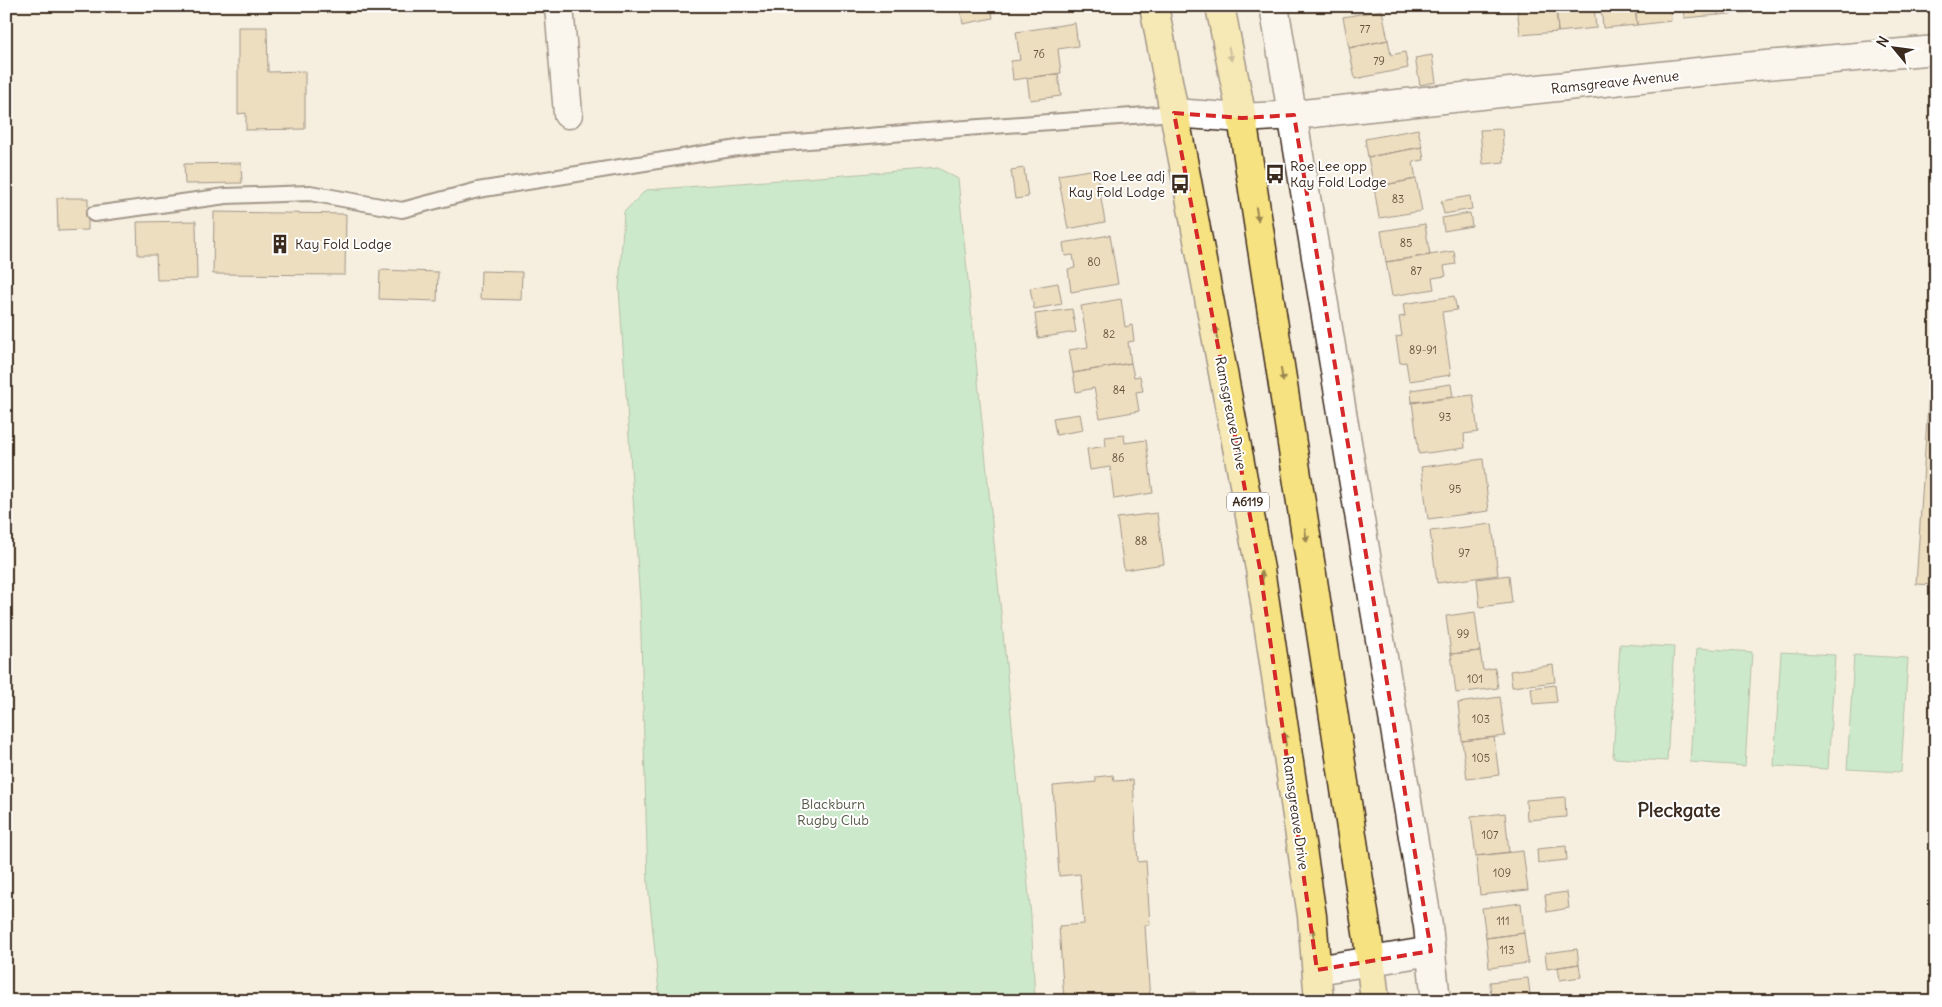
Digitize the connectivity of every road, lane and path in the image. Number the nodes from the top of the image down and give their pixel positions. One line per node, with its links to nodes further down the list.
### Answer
1 (559, 6): 7 (street)
2 (1154, 6): 6 (highway, Ramsgreave Drive / A6119)
3 (1220, 6): 9 (highway, one-way to 9)
4 (1274, 6): 8 (street)
5 (1936, 50): 8 (street, Ramsgreave Avenue)
6 (1174, 113): 9 (street, Ramsgreave Avenue); 10 (lane); 13 (highway, Ramsgreave Drive / A6119, one-way to 6)
7 (568, 114)
8 (1294, 116): 9 (street, Ramsgreave Avenue); 11 (street)
9 (1242, 118): 12 (highway, one-way to 12)
10 (94, 214)
11 (1431, 951): 12 (street); 16 (street)
12 (1371, 961): 13 (street); 15 (highway)
13 (1317, 970): 14 (highway, Ramsgreave Drive / A6119)
14 (1319, 1001)
15 (1375, 1001)
16 (1436, 1001)

